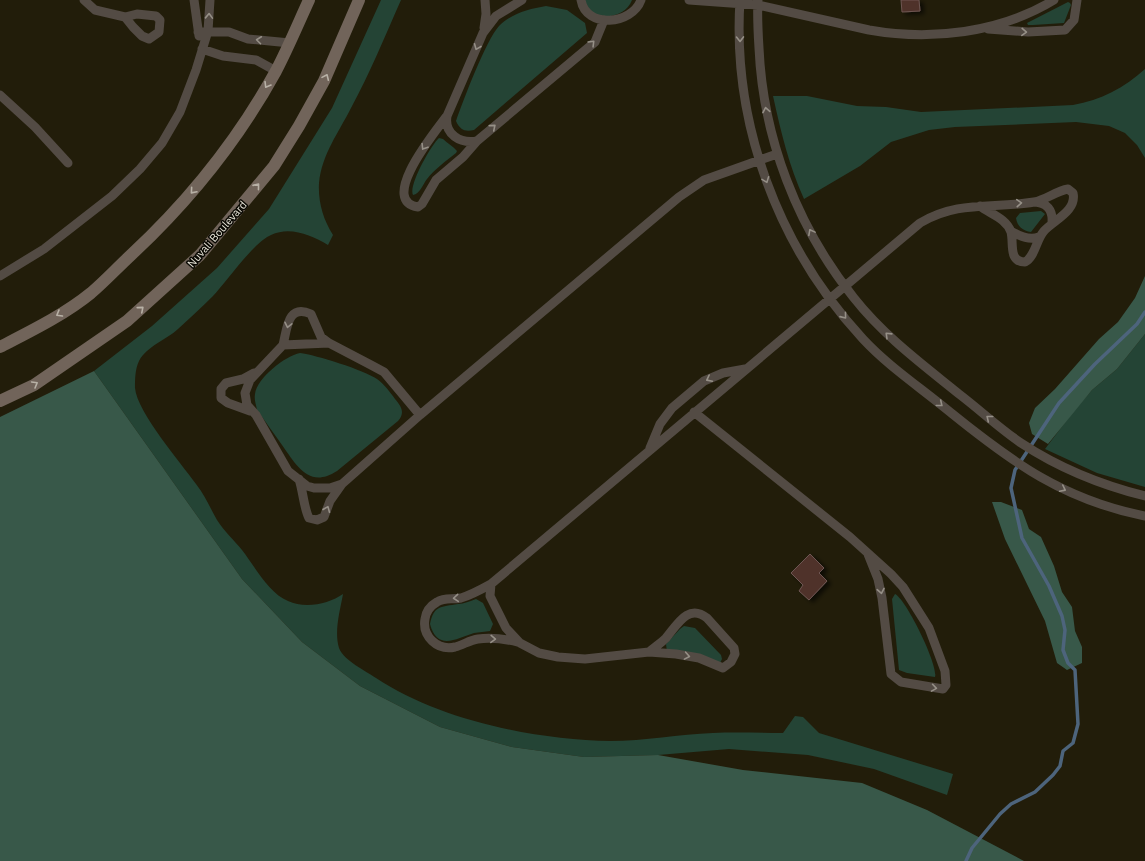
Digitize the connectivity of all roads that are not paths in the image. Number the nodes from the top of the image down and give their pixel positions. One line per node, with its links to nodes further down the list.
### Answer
1 (84, 0): 15 (street)
2 (194, 0): 19 (street)
3 (210, 0): 18 (street, one-way to 3)
4 (309, 0): 21 (main road)
5 (359, 0): 43 (main road, Nuvali Boulevard, one-way to 5)
6 (485, 0): 20 (street)
7 (522, 0): 20 (street)
8 (581, 0): 16 (street)
9 (640, 0): 16 (street)
10 (689, 0): 13 (street)
11 (1054, 0): 17 (street)
12 (1077, 0): 17 (street, one-way to 12)
13 (740, 2): 14 (street); 28 (street, one-way to 28)
14 (758, 2): 17 (street); 27 (street, one-way to 14)
15 (126, 17)
16 (604, 20): 26 (street, one-way to 16)
17 (985, 29)
18 (208, 31): 19 (street); 21 (street, one-way to 18); 22 (street)
19 (198, 32): 22 (street)
20 (483, 33): 25 (street, one-way to 25)
21 (290, 43): 23 (main road)
22 (202, 49): 23 (street); 35 (street)
23 (276, 71): 40 (main road, one-way to 40)
24 (0, 95): 29 (street)
25 (447, 116): 26 (street); 26 (street, one-way to 26)
26 (477, 141)
27 (777, 154): 28 (street); 36 (street, one-way to 27)
28 (759, 160): 37 (street, one-way to 37); 45 (street)
29 (68, 163)
30 (1035, 202): 31 (street, one-way to 30); 32 (street); 32 (street)
31 (980, 206): 33 (street); 36 (street)
32 (1052, 222): 34 (street)
33 (1011, 231): 34 (street); 34 (street)
34 (1039, 237)
35 (0, 276)
36 (845, 286): 37 (street); 50 (street, one-way to 36)
37 (830, 298): 41 (street); 51 (street, one-way to 51)
38 (329, 343): 39 (street); 39 (street, one-way to 39); 45 (street)
39 (283, 345): 42 (street)
40 (0, 346)
41 (746, 369): 44 (street); 47 (street, one-way to 47)
42 (259, 370): 46 (street); 46 (street)
43 (0, 401)
44 (694, 412): 47 (street); 52 (street)
45 (420, 414): 49 (street)
46 (256, 415): 48 (street)
47 (649, 450): 53 (street)
48 (299, 478): 49 (street); 49 (street, one-way to 49)
49 (342, 484)
50 (1145, 496)
51 (1145, 516)
52 (868, 554): 52 (street, one-way to 52)
53 (492, 584): 54 (street); 54 (street, one-way to 54)
54 (520, 643): 55 (street)
55 (649, 652): 55 (street, one-way to 55)

